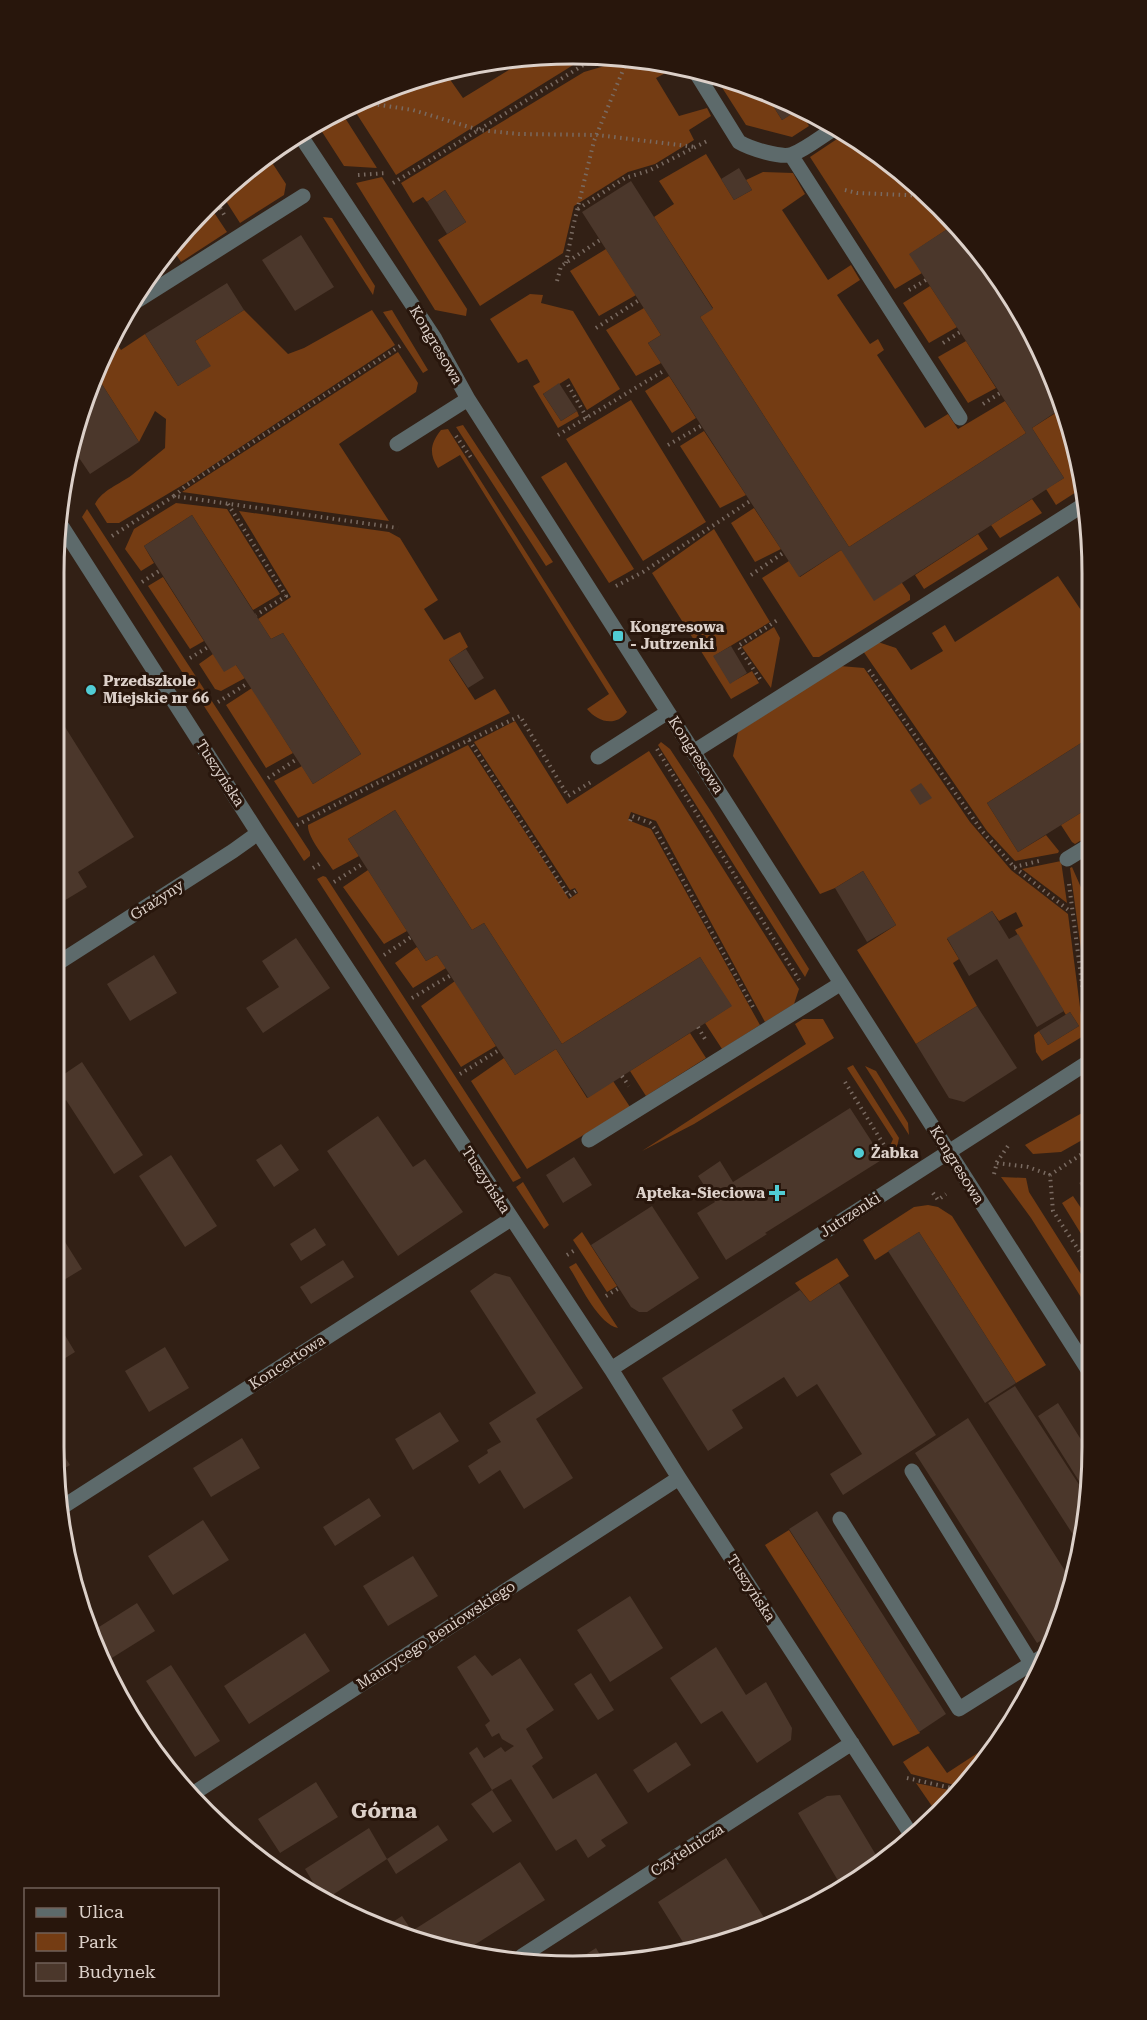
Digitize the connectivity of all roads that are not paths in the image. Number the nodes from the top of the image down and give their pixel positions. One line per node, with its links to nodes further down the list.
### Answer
1 (701, 81): 4 (street)
2 (828, 133): 4 (street)
3 (305, 142): 7 (street, Kongresowa)
4 (791, 155): 8 (street)
5 (303, 196): 6 (street)
6 (148, 294)
7 (468, 399): 9 (street); 12 (street, Kongresowa)
8 (960, 418)
9 (397, 444)
10 (1078, 508): 13 (street)
11 (67, 534): 15 (street, Tuszyńska)
12 (668, 712): 13 (street, Kongresowa); 14 (street)
13 (693, 752): 19 (street, Kongresowa)
14 (598, 757)
15 (258, 833): 18 (street, Grażyny); 23 (street, Tuszyńska)
16 (1082, 850): 17 (street)
17 (1067, 859)
18 (64, 959)
19 (840, 984): 21 (street); 22 (street, Kongresowa)
20 (1082, 1066): 22 (street, Jutrzenki)
21 (589, 1140)
22 (949, 1152): 24 (street, Kongresowa); 25 (street, Jutrzenki)
23 (511, 1219): 25 (street, Tuszyńska); 28 (street, Koncertowa)
24 (1082, 1360)
25 (611, 1369): 27 (street, Tuszyńska)
26 (912, 1471): 31 (street)
27 (679, 1478): 32 (street, Tuszyńska); 33 (street, Maurycego Beniowskiego)
28 (68, 1503)
29 (840, 1519): 31 (street)
30 (1035, 1661): 31 (street)
31 (1031, 1663)
32 (852, 1743): 34 (street, Tuszyńska); 35 (street, Czytelnicza)
33 (199, 1790)
34 (908, 1830)
35 (527, 1953)

